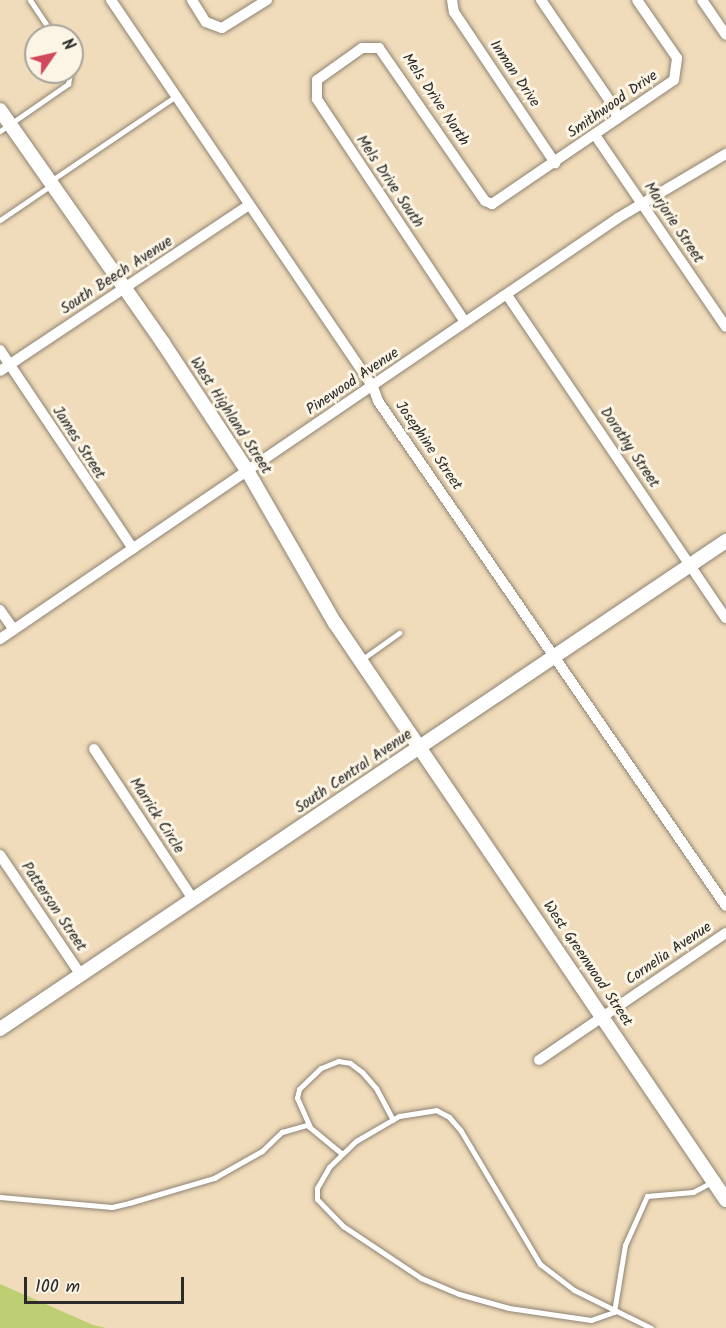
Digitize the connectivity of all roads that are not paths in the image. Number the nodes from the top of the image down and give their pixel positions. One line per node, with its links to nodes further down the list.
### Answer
1 (30, 0): 9 (lane)
2 (111, 0): 13 (street, Josephine Street)
3 (192, 0): 4 (street)
4 (267, 0)
5 (452, 0): 19 (street, Inman Drive)
6 (541, 0): 15 (street)
7 (637, 0): 15 (street, Smithwood Drive)
8 (702, 0): 10 (street)
9 (46, 24)
10 (726, 35)
11 (340, 62): 23 (street, Mels Drive North); 27 (street, Mels Drive South)
12 (68, 84): 16 (lane)
13 (176, 96): 20 (lane); 22 (street, Josephine Street)
14 (0, 110): 16 (street, West Highland Street)
15 (617, 119): 17 (street, Smithwood Drive)
16 (5, 127): 20 (street, West Highland Street)
17 (596, 135): 19 (street, Smithwood Drive); 21 (street, Marjorie Street)
18 (726, 154): 21 (street, Pinewood Avenue)
19 (555, 163): 23 (street, Smithwood Drive)
20 (53, 182): 24 (lane); 25 (street, West Highland Street)
21 (642, 203): 26 (street, Pinewood Avenue); 28 (street, Marjorie Street)
22 (249, 204): 25 (street, South Beech Avenue); 31 (street, Josephine Street)
23 (492, 204)
24 (0, 220)
25 (124, 289): 30 (street, South Beech Avenue); 32 (street, West Highland Street)
26 (507, 295): 27 (street, Pinewood Avenue); 35 (street, Dorothy Street)
27 (465, 322): 31 (street, Pinewood Avenue)
28 (726, 327)
29 (0, 350): 30 (street, James Street)
30 (5, 368): 34 (street, James Street)
31 (373, 387): 32 (street, Pinewood Avenue); 41 (street, Josephine Street)
32 (248, 471): 34 (street, Pinewood Avenue); 42 (street, West Highland Street)
33 (726, 542): 35 (street, South Central Avenue)
34 (133, 549): 38 (street, Pinewood Avenue)
35 (691, 566): 37 (street, Dorothy Street); 41 (street, South Central Avenue)
36 (0, 610): 38 (street)
37 (726, 618)
38 (14, 630): 40 (street, Pinewood Avenue)
39 (399, 633): 42 (lane)
40 (0, 639)
41 (556, 657): 43 (street, South Central Avenue); 47 (street, Josephine Street)
42 (360, 660): 43 (street, West Highland Street)
43 (419, 748): 46 (street, South Central Avenue); 50 (street, West Greenwood Street)
44 (94, 749): 46 (street, Marrick Circle)
45 (0, 855): 49 (street, Patterson Street)
46 (193, 899): 49 (street, South Central Avenue)
47 (726, 906)
48 (726, 933): 50 (street, Cornelia Avenue)
49 (81, 975): 51 (street, South Central Avenue)
50 (603, 1017): 52 (street, Cornelia Avenue); 56 (street, West Greenwood Street)
51 (0, 1029)
52 (539, 1060)
53 (393, 1120): 54 (lane); 55 (lane); 59 (lane)
54 (310, 1127): 55 (lane); 57 (lane)
55 (341, 1153): 59 (lane)
56 (714, 1181): 58 (street, West Greenwood Street); 59 (lane)
57 (0, 1197)
58 (726, 1200)
59 (614, 1312): 60 (lane)
60 (651, 1328)

